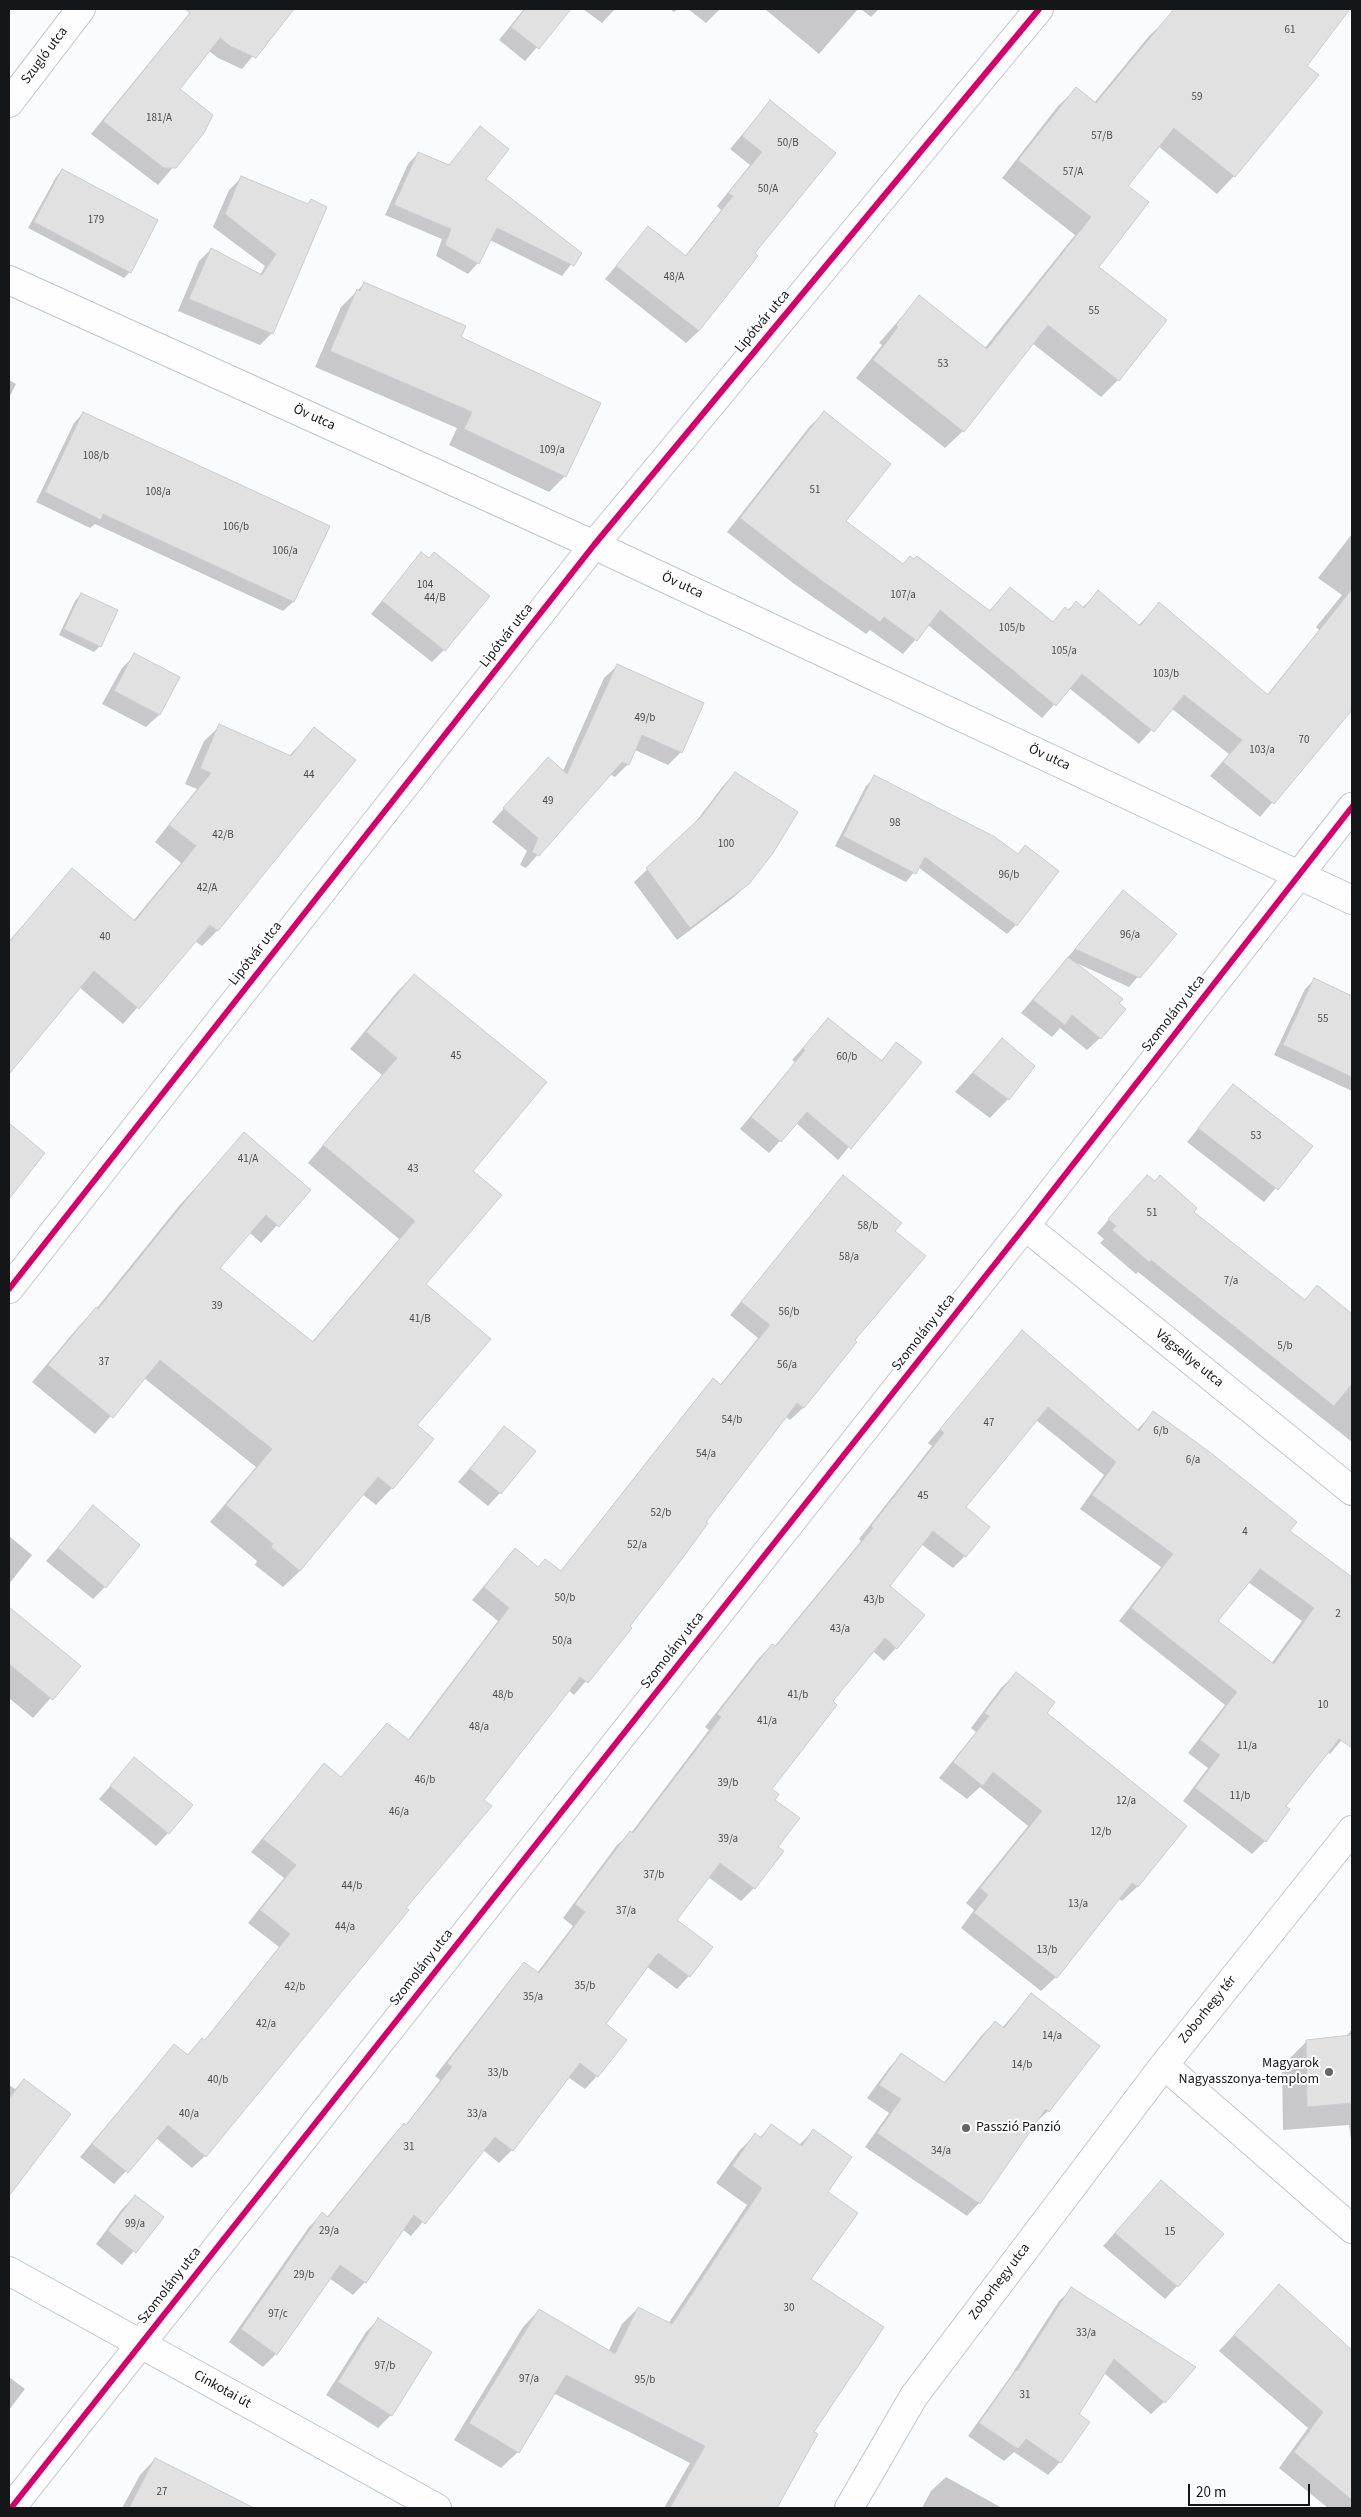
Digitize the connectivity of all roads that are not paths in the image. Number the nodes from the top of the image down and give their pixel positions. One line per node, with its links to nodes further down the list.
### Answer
1 (81, 9): 3 (street, Szugló utca)
2 (1039, 9): 5 (street, Lipótvár utca)
3 (9, 103)
4 (9, 280): 5 (street, Öv utca)
5 (594, 545): 7 (street, Öv utca); 10 (street, Lipótvár utca)
6 (1352, 807): 7 (street, Szomolány utca)
7 (1297, 875): 8 (street, Öv utca); 9 (street, Szomolány utca)
8 (1352, 900)
9 (1025, 1226): 11 (street, Vágsellye utca); 16 (street, Szomolány utca)
10 (9, 1289)
11 (1352, 1492)
12 (1352, 1830): 13 (street, Zoborhegy tér)
13 (1164, 2065): 14 (street); 19 (street, Zoborhegy utca)
14 (1352, 2229)
15 (9, 2272): 16 (street, Cinkotai út)
16 (140, 2345): 17 (street, Szomolány utca); 18 (street, Cinkotai út)
17 (11, 2508)
18 (437, 2508)
19 (849, 2508)

